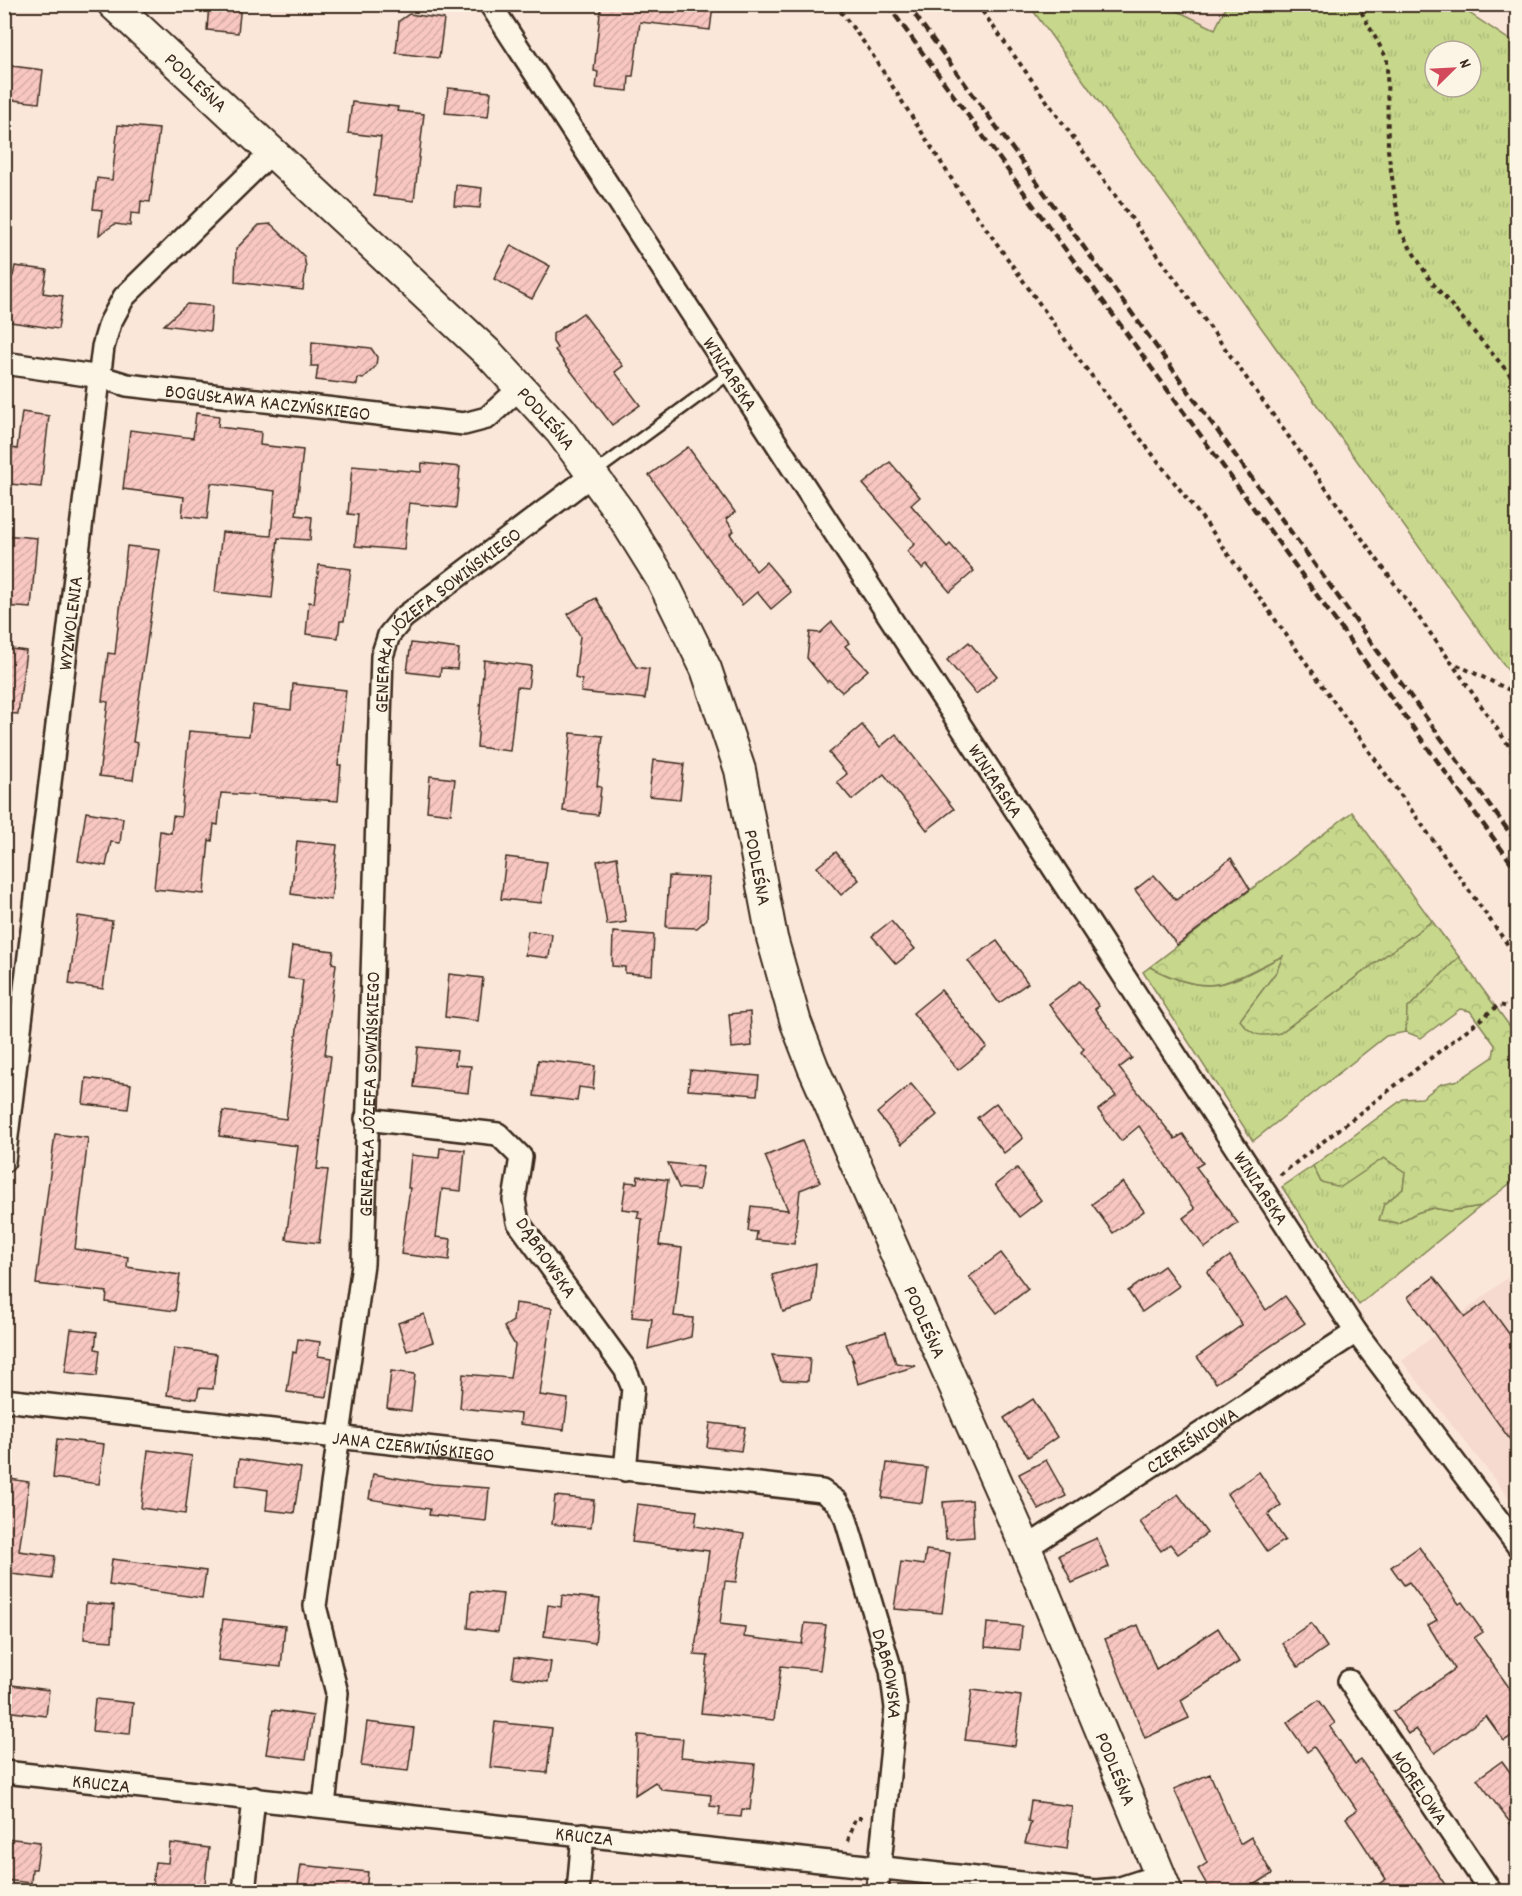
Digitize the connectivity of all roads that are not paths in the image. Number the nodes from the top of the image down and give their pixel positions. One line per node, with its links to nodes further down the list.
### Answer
1 (113, 4): 3 (street, PODLEŚNA)
2 (490, 4): 5 (street, WINIARSKA)
3 (272, 152): 6 (street, WYZWOLENIA); 7 (street, PODLEŚNA)
4 (4, 363): 6 (street, BOGUSŁAWA KACZYŃSKIEGO)
5 (729, 374): 8 (lane); 11 (street, WINIARSKA)
6 (101, 377): 7 (street, BOGUSŁAWA KACZYŃSKIEGO); 10 (street, WYZWOLENIA)
7 (521, 387): 8 (street, PODLEŚNA)
8 (591, 475): 9 (street, GENERAŁA JÓZEFA SOWIŃSKIEGO); 17 (street, PODLEŚNA)
9 (366, 1119): 13 (street, GENERAŁA JÓZEFA SOWIŃSKIEGO); 14 (street, DĄBROWSKA)
10 (4, 1161)
11 (1356, 1332): 16 (street, WINIARSKA); 17 (street, CZEREŚNIOWA)
12 (4, 1400): 13 (street, JANA CZERWIŃSKIEGO)
13 (341, 1437): 14 (street, JANA CZERWIŃSKIEGO); 21 (street, GENERAŁA JÓZEFA SOWIŃSKIEGO)
14 (626, 1470): 15 (street, JANA CZERWIŃSKIEGO)
15 (822, 1491): 23 (street, DĄBROWSKA)
16 (1518, 1546)
17 (1026, 1548): 24 (street, PODLEŚNA)
18 (1349, 1681): 28 (street, MORELOWA)
19 (4, 1772): 20 (street, KRUCZA)
20 (254, 1798): 21 (street, KRUCZA); 25 (street)
21 (324, 1805): 22 (street, KRUCZA)
22 (583, 1834): 23 (street, KRUCZA); 26 (street)
23 (880, 1869): 24 (street, KRUCZA); 27 (street, DĄBROWSKA)
24 (1164, 1883)
25 (244, 1892)
26 (578, 1892)
27 (876, 1892)
28 (1491, 1892)

